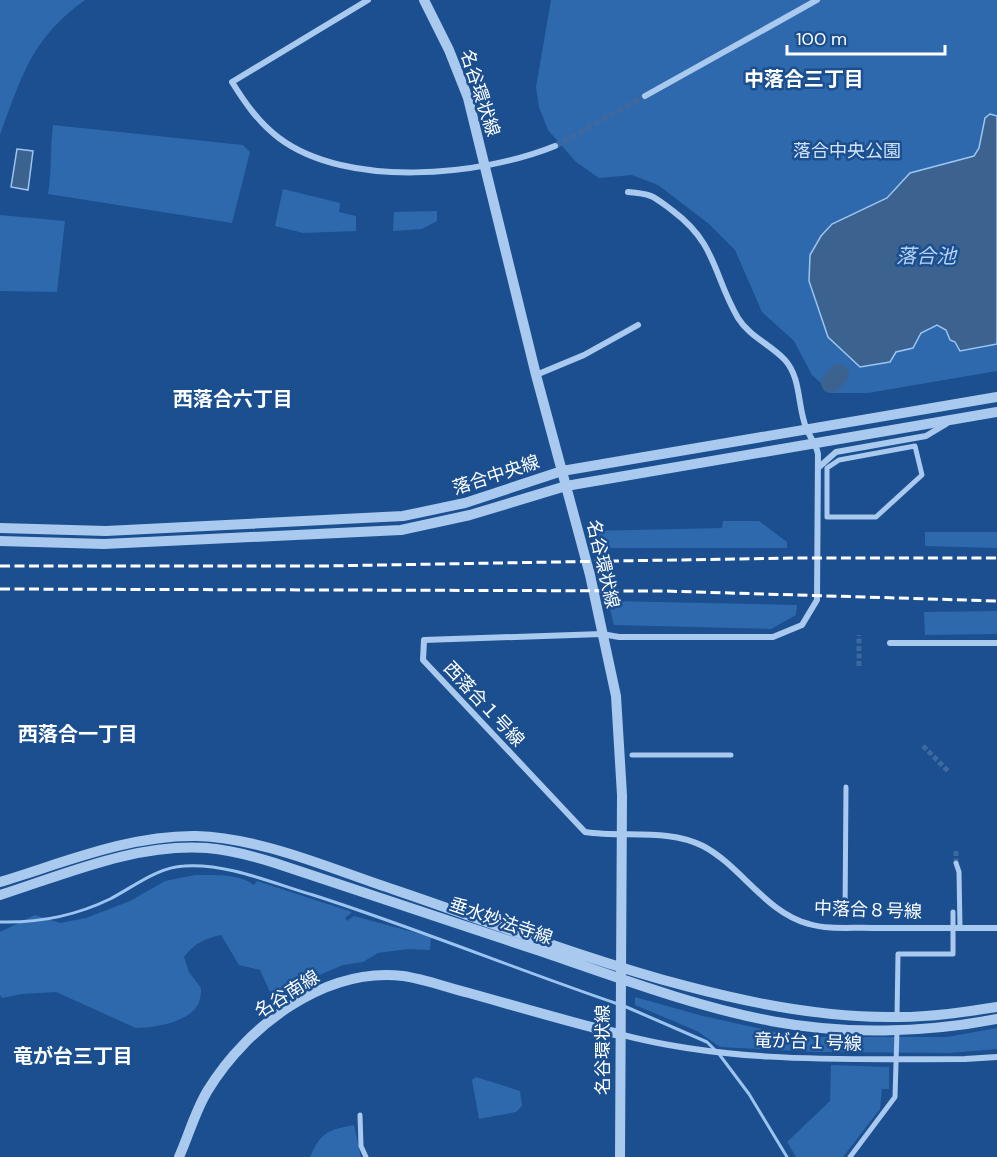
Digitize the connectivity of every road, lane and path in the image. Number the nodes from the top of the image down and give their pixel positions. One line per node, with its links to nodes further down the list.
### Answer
1 (368, 0): 6 (street)
2 (424, 0): 6 (street, 名谷環状線)
3 (817, 0): 4 (street)
4 (645, 96)
5 (555, 146): 6 (street)
6 (484, 165): 9 (street, 名谷環状線)
7 (628, 192): 13 (street)
8 (638, 325): 9 (street)
9 (536, 375): 16 (street, 名谷環状線)
10 (997, 397): 13 (street, 落合中央線)
11 (997, 412): 12 (street, 落合中央線)
12 (949, 422): 14 (street, 落合中央線); 15 (street)
13 (807, 430): 14 (street); 16 (street, 落合中央線)
14 (816, 444): 15 (street); 17 (street, 落合中央線)
15 (818, 468): 21 (street)
16 (562, 471): 17 (street, 名谷環状線); 19 (street, 落合中央線)
17 (566, 486): 20 (street, 落合中央線); 21 (street, 名谷環状線)
18 (860, 520): 18 (street)
19 (0, 528)
20 (0, 541)
21 (601, 630): 27 (street, 名谷環状線); 27 (street, 西落合１号線)
22 (890, 643): 23 (street)
23 (997, 643)
24 (633, 755): 25 (street)
25 (731, 755)
26 (846, 787): 32 (street)
27 (622, 834): 33 (street, 中落合８号線); 37 (street, 名谷環状線)
28 (956, 863): 33 (street)
29 (0, 882): 35 (street, 垂水妙法寺線)
30 (0, 895): 36 (street, 垂水妙法寺線)
31 (953, 912): 43 (street)
32 (845, 916)
33 (960, 928): 34 (street, 中落合８号線)
34 (997, 928)
35 (997, 1007)
36 (997, 1019)
37 (619, 1034): 38 (street, 竜が台１号線); 40 (street, 名谷南線); 42 (street, 名谷環状線)
38 (997, 1057)
39 (360, 1115): 41 (street)
40 (179, 1157)
41 (366, 1157)
42 (620, 1157)
43 (850, 1157)

